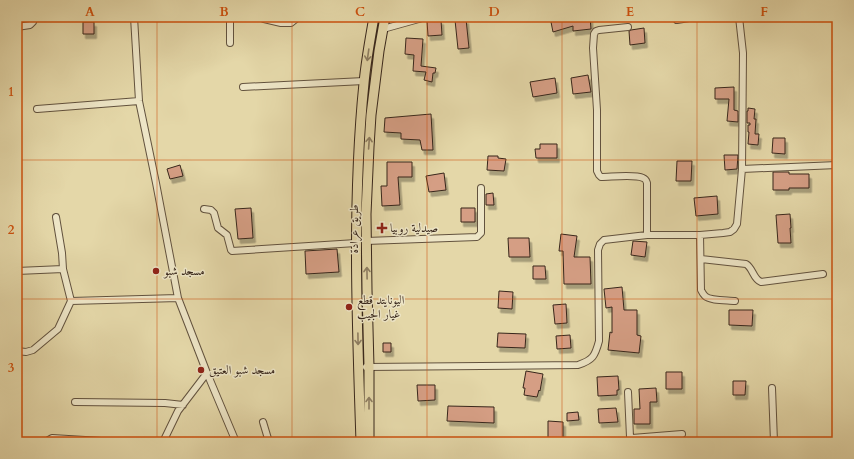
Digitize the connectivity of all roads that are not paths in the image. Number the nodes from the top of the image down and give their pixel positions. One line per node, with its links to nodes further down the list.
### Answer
1 (35, 17): 12 (street)
2 (134, 17): 18 (street)
3 (230, 17): 15 (street)
4 (296, 17): 10 (street)
5 (374, 17): 16 (main road, طريق عرادة, one-way to 16)
6 (385, 17): 14 (main road, طريق عرادة)
7 (426, 17): 14 (street)
8 (695, 17): 11 (street)
9 (739, 17): 21 (street)
10 (264, 20)
11 (677, 20)
12 (17, 27)
13 (628, 27): 25 (street)
14 (383, 29): 27 (main road, طريق عرادة, one-way to 14)
15 (230, 43)
16 (364, 81): 17 (street); 28 (main road, طريق عرادة)
17 (243, 87)
18 (139, 101): 19 (street); 33 (street)
19 (37, 109)
20 (837, 165): 21 (street)
21 (742, 169): 26 (street)
22 (481, 188): 27 (street)
23 (204, 209): 28 (street)
24 (56, 217): 30 (street)
25 (647, 235): 26 (street); 37 (street)
26 (700, 235): 29 (street)
27 (366, 241): 37 (main road, طريق عرادة, one-way to 27)
28 (356, 243): 38 (main road, طريق عرادة, one-way to 38)
29 (700, 259): 32 (street); 35 (street)
30 (63, 270): 31 (street); 34 (street)
31 (17, 271)
32 (823, 274)
33 (178, 298): 34 (street); 39 (street)
34 (71, 301): 36 (street)
35 (735, 301)
36 (17, 351)
37 (369, 367): 38 (street); 53 (main road, طريق عرادة, one-way to 37)
38 (358, 368): 52 (main road, طريق عرادة)
39 (207, 373): 43 (street); 50 (street)
40 (772, 388): 54 (street)
41 (628, 392): 46 (street)
42 (75, 402): 43 (street)
43 (183, 405): 49 (street)
44 (263, 422): 51 (street)
45 (682, 434): 46 (street)
46 (651, 439)
47 (45, 442): 48 (street)
48 (118, 442)
49 (163, 442)
50 (236, 442)
51 (269, 442)
52 (361, 442)
53 (370, 442)
54 (774, 442)

